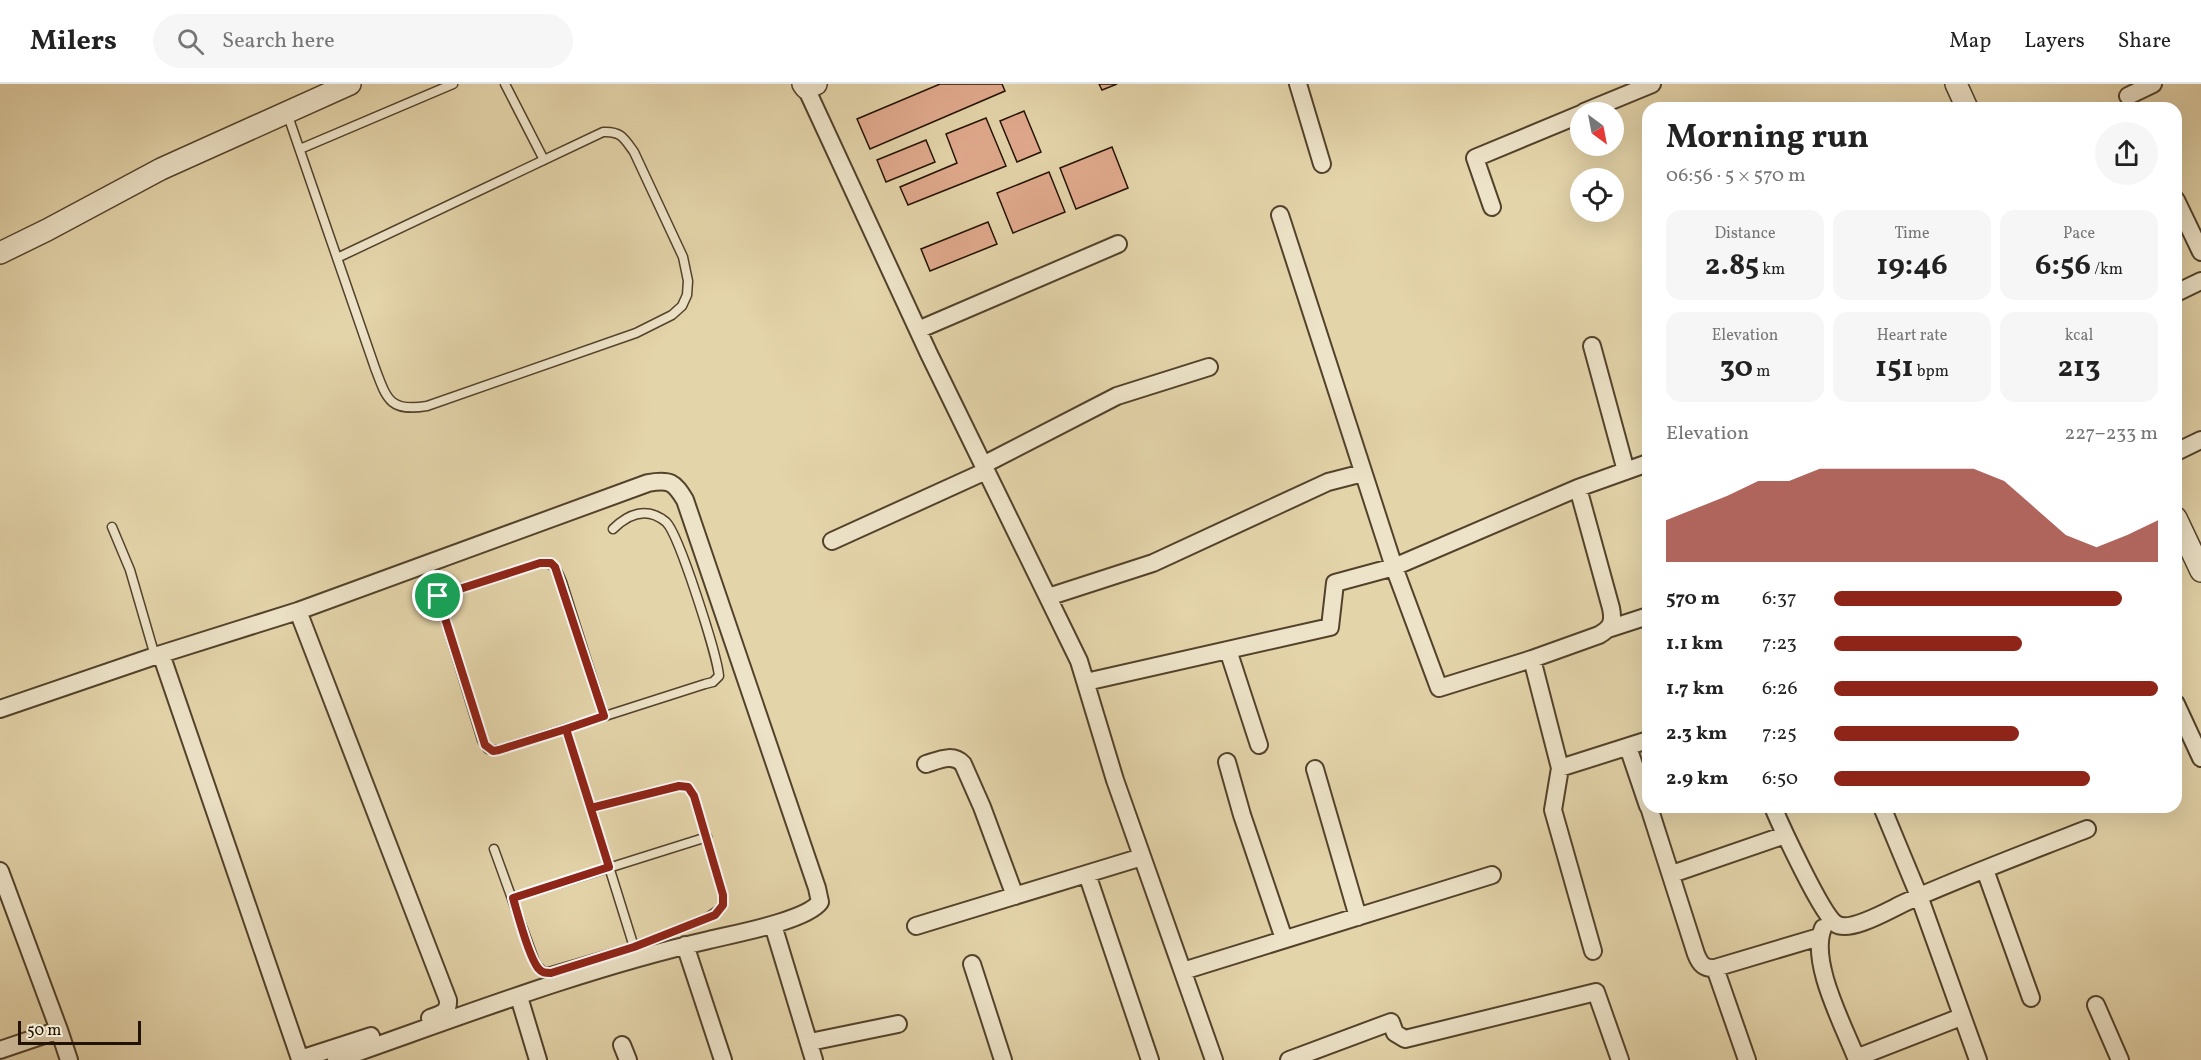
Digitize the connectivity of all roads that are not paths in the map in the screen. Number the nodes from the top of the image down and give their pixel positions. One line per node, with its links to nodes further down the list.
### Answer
1 (453, 84): 14 (lane)
2 (505, 84): 15 (lane)
3 (1298, 84): 16 (street)
4 (1652, 84): 10 (street)
5 (1956, 84): 11 (street)
6 (2153, 84): 9 (street)
7 (808, 85): 26 (street)
8 (340, 86): 12 (street)
9 (2128, 96)
10 (1609, 102)
11 (1964, 102)
12 (287, 112): 14 (lane); 22 (street)
13 (1570, 118): 17 (street)
14 (300, 149): 23 (lane)
15 (544, 160): 23 (lane); 23 (lane)
16 (1322, 164)
17 (1492, 207)
18 (2182, 212): 21 (street)
19 (1280, 215): 34 (street)
20 (1118, 244): 26 (street)
21 (2201, 252)
22 (0, 253)
23 (337, 258)
24 (2201, 281): 25 (street)
25 (2182, 290)
26 (918, 330): 32 (street)
27 (1592, 346): 33 (street)
28 (1209, 367): 32 (street)
29 (2201, 440): 30 (street)
30 (2182, 449)
31 (1642, 465): 33 (street)
32 (985, 468): 39 (street); 44 (street)
33 (1626, 471): 35 (street)
34 (1364, 473): 41 (street); 44 (street)
35 (1578, 488): 41 (street); 47 (street)
36 (112, 527): 49 (lane)
37 (613, 529): 53 (lane)
38 (2182, 531): 42 (street)
39 (832, 541)
40 (428, 564): 43 (lane); 45 (street); 85 (street)
41 (1394, 567): 48 (street); 50 (street)
42 (2201, 571)
43 (438, 596): 53 (lane); 55 (lane)
44 (1048, 597): 51 (street)
45 (298, 611): 49 (street); 49 (street)
46 (1642, 618): 47 (street)
47 (1608, 629): 50 (street)
48 (1228, 650): 51 (street); 57 (street)
49 (158, 655): 52 (street)
50 (1532, 659): 62 (street)
51 (1086, 682): 73 (street)
52 (0, 709)
53 (604, 716): 55 (lane)
54 (2182, 717): 59 (street)
55 (566, 729): 65 (lane)
56 (1642, 742): 58 (street)
57 (1259, 744)
58 (1628, 747): 62 (street); 64 (street)
59 (2201, 758)
60 (1227, 762): 88 (street)
61 (926, 764): 80 (street)
62 (1560, 768): 91 (street)
63 (1315, 769): 83 (street)
64 (1642, 787)
65 (591, 808): 71 (lane); 74 (lane)
66 (1651, 813): 78 (street)
67 (1776, 813): 70 (street)
68 (1884, 813): 81 (street)
69 (2087, 829): 75 (street)
70 (1785, 835): 78 (street); 84 (street)
71 (707, 837): 74 (lane); 90 (lane)
72 (494, 849): 82 (lane)
73 (1142, 858): 77 (street); 94 (street)
74 (609, 867): 82 (lane); 90 (lane)
75 (1985, 870): 81 (street); 96 (street)
76 (0, 871): 100 (street)
77 (1087, 874): 80 (street); 111 (street)
78 (1672, 874): 93 (street)
79 (1492, 875): 83 (street)
80 (1015, 896): 86 (street)
81 (1918, 897): 84 (street); 98 (street)
82 (513, 898): 90 (lane)
83 (1358, 916): 88 (street)
84 (1828, 916): 87 (street)
85 (773, 925): 89 (street); 101 (street)
86 (916, 926)
87 (1819, 938): 93 (street); 104 (street)
88 (1284, 939): 94 (street)
89 (685, 945): 95 (street); 108 (street)
90 (634, 947)
91 (1593, 951)
92 (972, 964): 110 (street)
93 (1715, 968): 115 (street)
94 (1183, 971): 112 (street)
95 (519, 997): 103 (street); 107 (street)
96 (2031, 998)
97 (2096, 1005): 117 (street)
98 (1961, 1017): 104 (street); 116 (street)
99 (898, 1024): 101 (street)
100 (59, 1030): 102 (street); 105 (street)
101 (810, 1042): 109 (street)
102 (0, 1050)
103 (354, 1057): 106 (street)
104 (1857, 1059)
105 (69, 1060)
106 (336, 1060)
107 (538, 1060)
108 (723, 1060)
109 (814, 1060)
110 (1003, 1060)
111 (1150, 1060)
112 (1214, 1060)
113 (1289, 1060): 114 (street)
114 (1620, 1060)
115 (1747, 1060)
116 (1978, 1060)
117 (2120, 1060)

